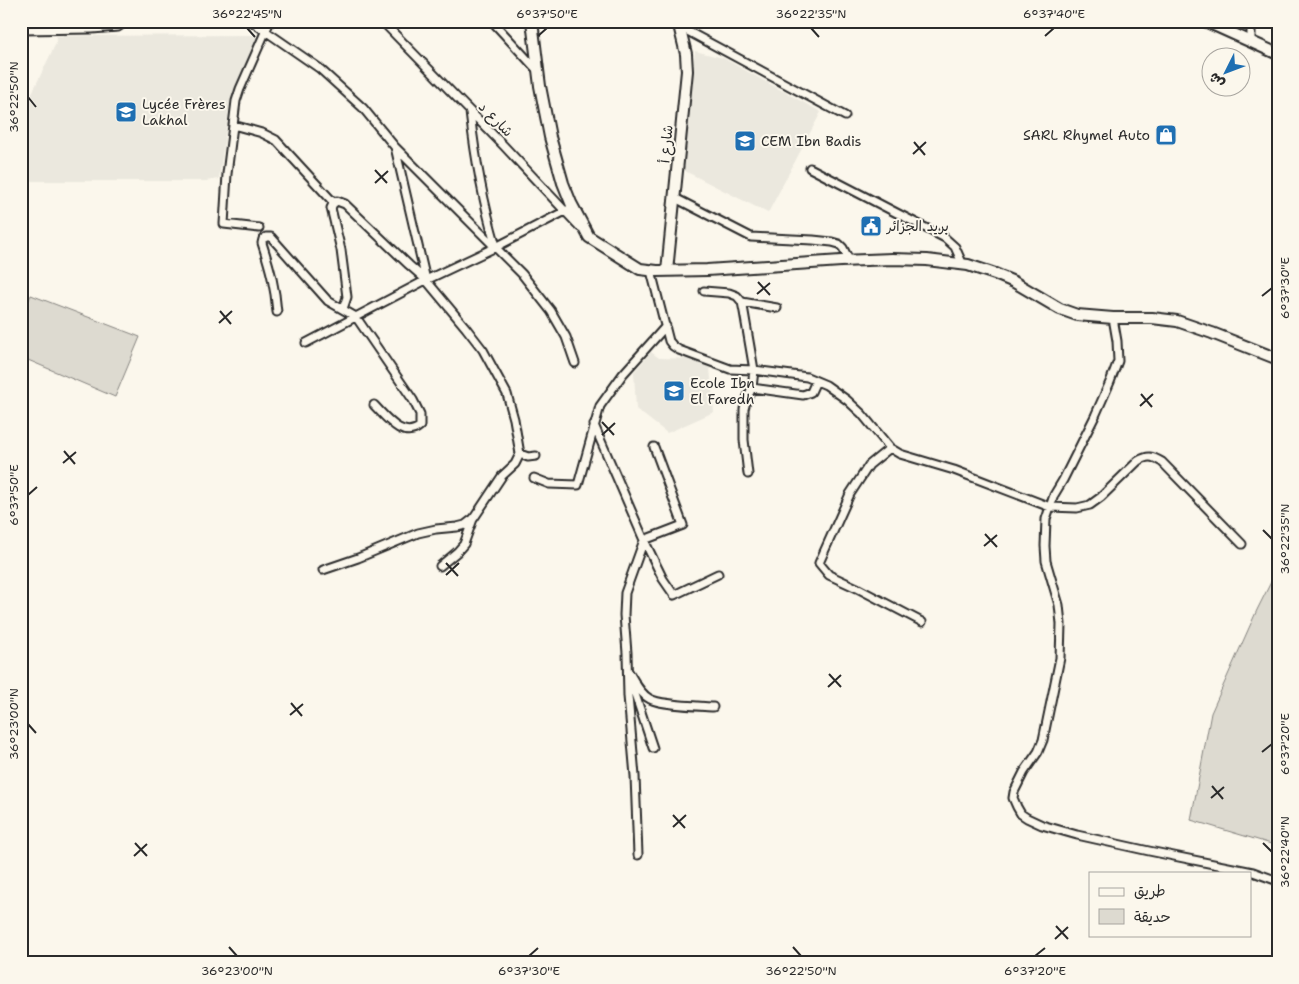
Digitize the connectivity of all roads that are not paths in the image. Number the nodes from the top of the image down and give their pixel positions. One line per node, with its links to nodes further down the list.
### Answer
1 (127, 21): 10 (street)
2 (251, 21): 11 (street)
3 (270, 21): 11 (street)
4 (382, 21): 17 (street, شارع د)
5 (492, 21): 16 (street)
6 (532, 21): 16 (main road)
7 (1205, 21): 12 (main road)
8 (1251, 21): 12 (street)
9 (679, 24): 18 (street); 22 (main road, شارع أ)
10 (21, 30)
11 (266, 30): 19 (street); 20 (street)
12 (1251, 41): 14 (main road)
13 (1278, 47): 14 (street)
14 (1266, 48): 15 (main road)
15 (1278, 54)
16 (539, 72): 24 (main road)
17 (470, 111): 24 (street, شارع د); 26 (street)
18 (845, 116)
19 (233, 125): 23 (street); 25 (street)
20 (396, 147): 26 (street); 31 (street)
21 (810, 168): 28 (street)
22 (675, 198): 27 (street); 30 (main road, شارع أ)
23 (334, 203): 31 (street); 35 (street)
24 (569, 209): 26 (street); 29 (main road)
25 (259, 228)
26 (496, 248): 31 (street); 42 (street)
27 (849, 260): 28 (main road); 30 (main road)
28 (963, 265): 38 (main road)
29 (652, 270): 30 (main road); 39 (street)
30 (668, 271)
31 (426, 280): 37 (street); 50 (street)
32 (704, 291): 33 (street)
33 (742, 302): 34 (street); 43 (street)
34 (777, 308)
35 (343, 309): 36 (street); 37 (street)
36 (277, 312)
37 (356, 317): 40 (street); 46 (street)
38 (1113, 318): 41 (main road); 54 (street)
39 (666, 326): 43 (street); 47 (street)
40 (306, 343)
41 (1278, 359)
42 (576, 363)
43 (754, 370): 44 (street); 45 (street)
44 (816, 381): 45 (street); 49 (street)
45 (752, 388): 52 (street)
46 (374, 405)
47 (594, 424): 53 (street); 56 (street)
48 (654, 447): 56 (street)
49 (890, 448): 54 (street); 61 (street)
50 (520, 454): 51 (street); 55 (street)
51 (536, 456)
52 (748, 474)
53 (534, 478)
54 (1050, 507): 57 (street); 66 (street)
55 (474, 518): 58 (street); 59 (street)
56 (644, 540): 60 (street); 62 (street)
57 (1242, 544)
58 (440, 566)
59 (323, 570)
60 (718, 574)
61 (922, 622)
62 (627, 670): 63 (street); 64 (street); 65 (street)
63 (713, 707)
64 (652, 748)
65 (638, 855)
66 (1278, 881)

